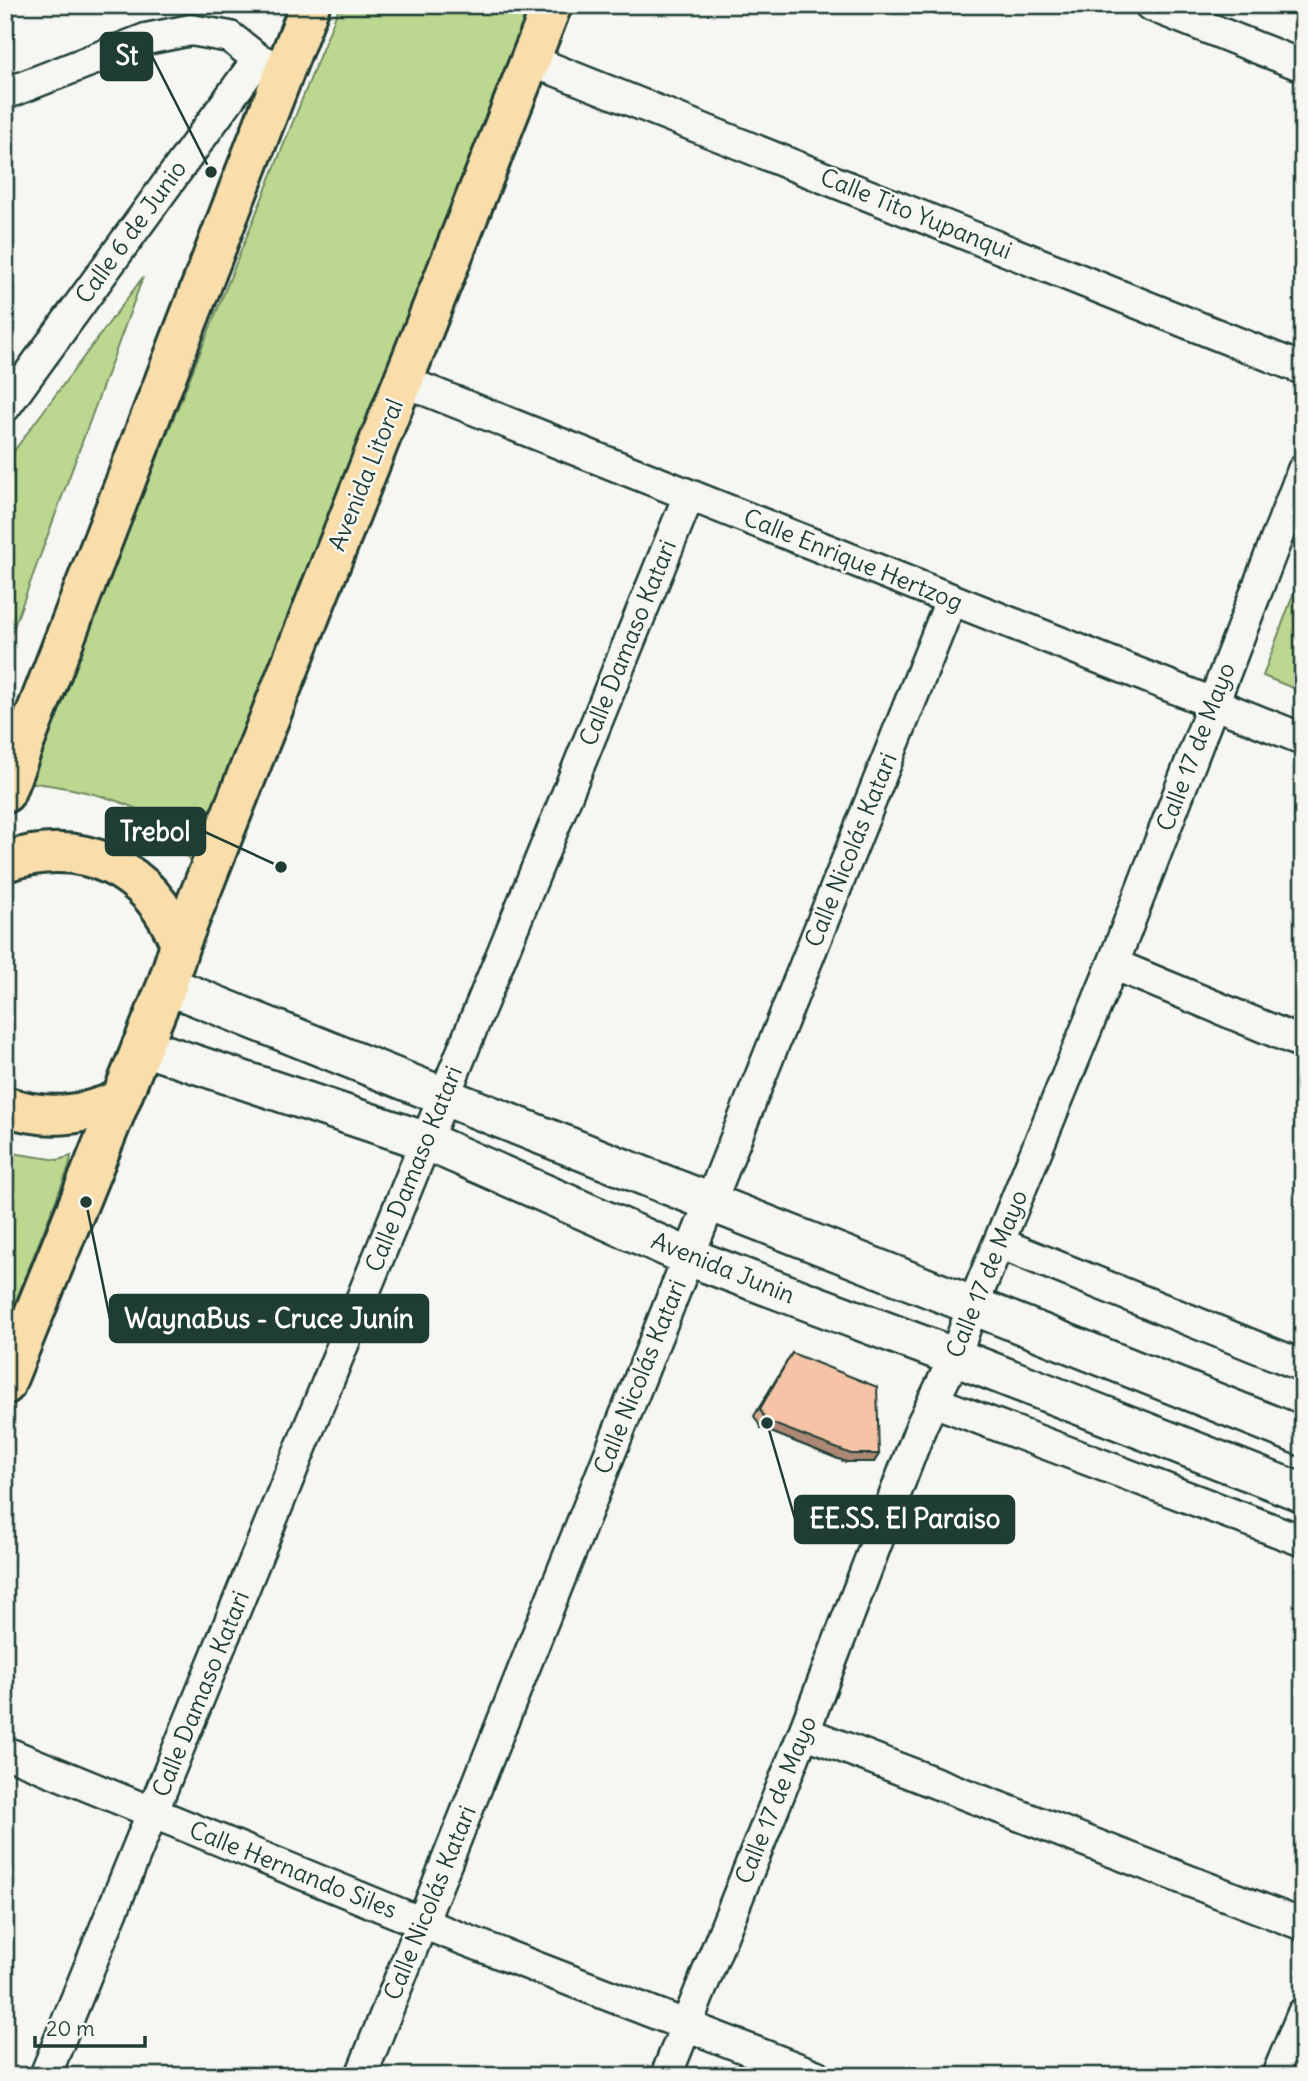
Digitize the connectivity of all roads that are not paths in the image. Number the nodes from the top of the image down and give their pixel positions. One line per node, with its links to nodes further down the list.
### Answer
1 (310, 5): 5 (main road)
2 (552, 5): 4 (main road, Avenida Litoral)
3 (1150, 5): 6 (street)
4 (530, 60): 8 (street, Calle Tito Yupanqui); 9 (main road, Avenida Litoral)
5 (270, 64): 7 (street); 10 (street, Calle 6 de Junio); 16 (main road)
6 (1303, 66)
7 (5, 94)
8 (1303, 369)
9 (403, 381): 12 (street, Calle Enrique Hertzog); 18 (main road, Avenida Litoral)
10 (5, 407)
11 (1303, 470): 14 (street, Calle 17 de Mayo)
12 (689, 495): 13 (street, Calle Enrique Hertzog); 23 (street, Calle Damaso Katari)
13 (951, 600): 14 (street, Calle Enrique Hertzog); 27 (street, Calle Nicolás Katari)
14 (1213, 703): 15 (street, Calle Enrique Hertzog); 19 (street, Calle 17 de Mayo)
15 (1303, 739)
16 (5, 793)
17 (5, 862): 18 (main road)
18 (180, 944): 20 (main road, Avenida Litoral)
19 (1113, 964): 21 (street); 28 (street, Calle 17 de Mayo)
20 (167, 985): 22 (main road, Avenida Litoral); 23 (street)
21 (1303, 1043)
22 (142, 1046): 24 (main road, Avenida Litoral); 26 (street, Avenida Junin)
23 (443, 1098): 26 (street, Calle Damaso Katari); 27 (street)
24 (119, 1100): 25 (main road); 33 (main road)
25 (5, 1105)
26 (426, 1141): 29 (street, Avenida Junin); 40 (street, Calle Damaso Katari)
27 (710, 1202): 29 (street, Calle Nicolás Katari); 30 (street)
28 (999, 1242): 30 (street, Calle 17 de Mayo); 32 (street)
29 (689, 1256): 31 (street, Avenida Junin); 41 (street, Calle Nicolás Katari)
30 (973, 1305): 31 (street, Calle 17 de Mayo); 35 (street)
31 (956, 1357): 34 (street, Calle 17 de Mayo); 36 (street, Avenida Junin)
32 (1303, 1366)
33 (5, 1385)
34 (933, 1401): 37 (street); 38 (street, Calle 17 de Mayo)
35 (1303, 1437)
36 (1303, 1493)
37 (1303, 1541)
38 (804, 1732): 42 (street); 44 (street, Calle 17 de Mayo)
39 (5, 1752): 40 (street, Calle Hernando Siles)
40 (153, 1812): 41 (street, Calle Hernando Siles); 45 (street, Calle Damaso Katari)
41 (422, 1923): 44 (street, Calle Hernando Siles); 46 (street, Calle Nicolás Katari)
42 (1303, 1925)
43 (1303, 2012): 49 (street)
44 (687, 2025): 47 (street, Calle 17 de Mayo); 48 (street, Calle Hernando Siles)
45 (45, 2076)
46 (361, 2076)
47 (666, 2076)
48 (817, 2076)
49 (1277, 2076)

